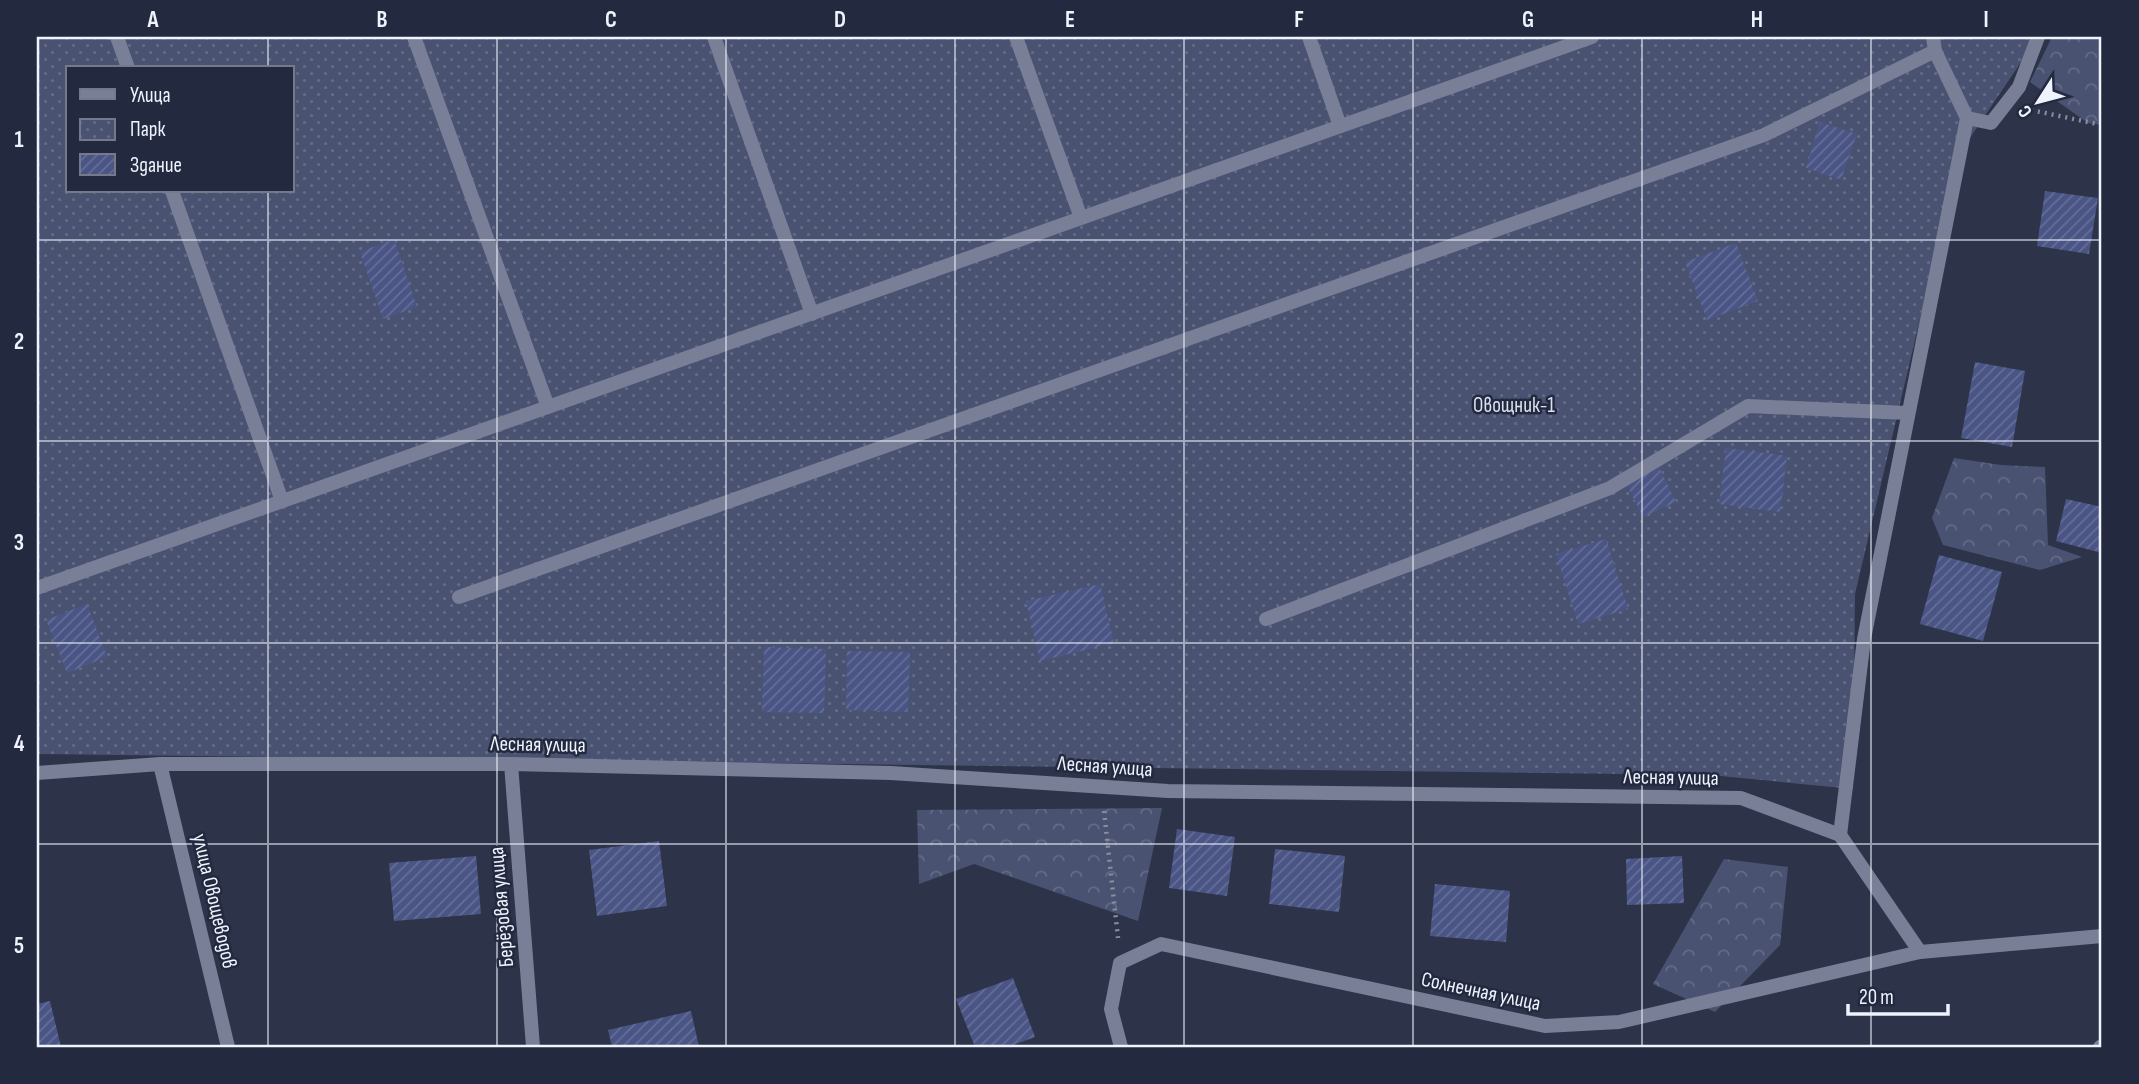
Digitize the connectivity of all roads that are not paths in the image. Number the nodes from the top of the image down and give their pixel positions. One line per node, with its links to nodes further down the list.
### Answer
1 (117, 37): 9 (street)
2 (414, 37): 15 (street)
3 (714, 37): 14 (street)
4 (1016, 37): 13 (street)
5 (1309, 37): 11 (street)
6 (1592, 37): 11 (street)
7 (2038, 37): 10 (street)
8 (1934, 44): 10 (street); 19 (street)
9 (127, 66)
10 (1967, 118): 16 (street)
11 (1340, 126): 13 (street)
12 (172, 192): 17 (street)
13 (1081, 218): 14 (street)
14 (812, 314): 15 (street)
15 (548, 407): 17 (street)
16 (1908, 413): 20 (street); 24 (street)
17 (282, 501): 18 (street)
18 (37, 588)
19 (459, 597)
20 (1266, 619)
21 (160, 764): 22 (street, Лесная улица); 23 (street, Лесная улица); 27 (street, улица Овощеводов)
22 (511, 764): 24 (street, Лесная улица); 28 (street, Берёзовая улица)
23 (37, 773)
24 (1840, 835): 26 (street)
25 (2102, 936): 26 (street)
26 (1920, 952): 29 (street, Солнечная улица)
27 (228, 1047)
28 (533, 1047)
29 (1121, 1047)

